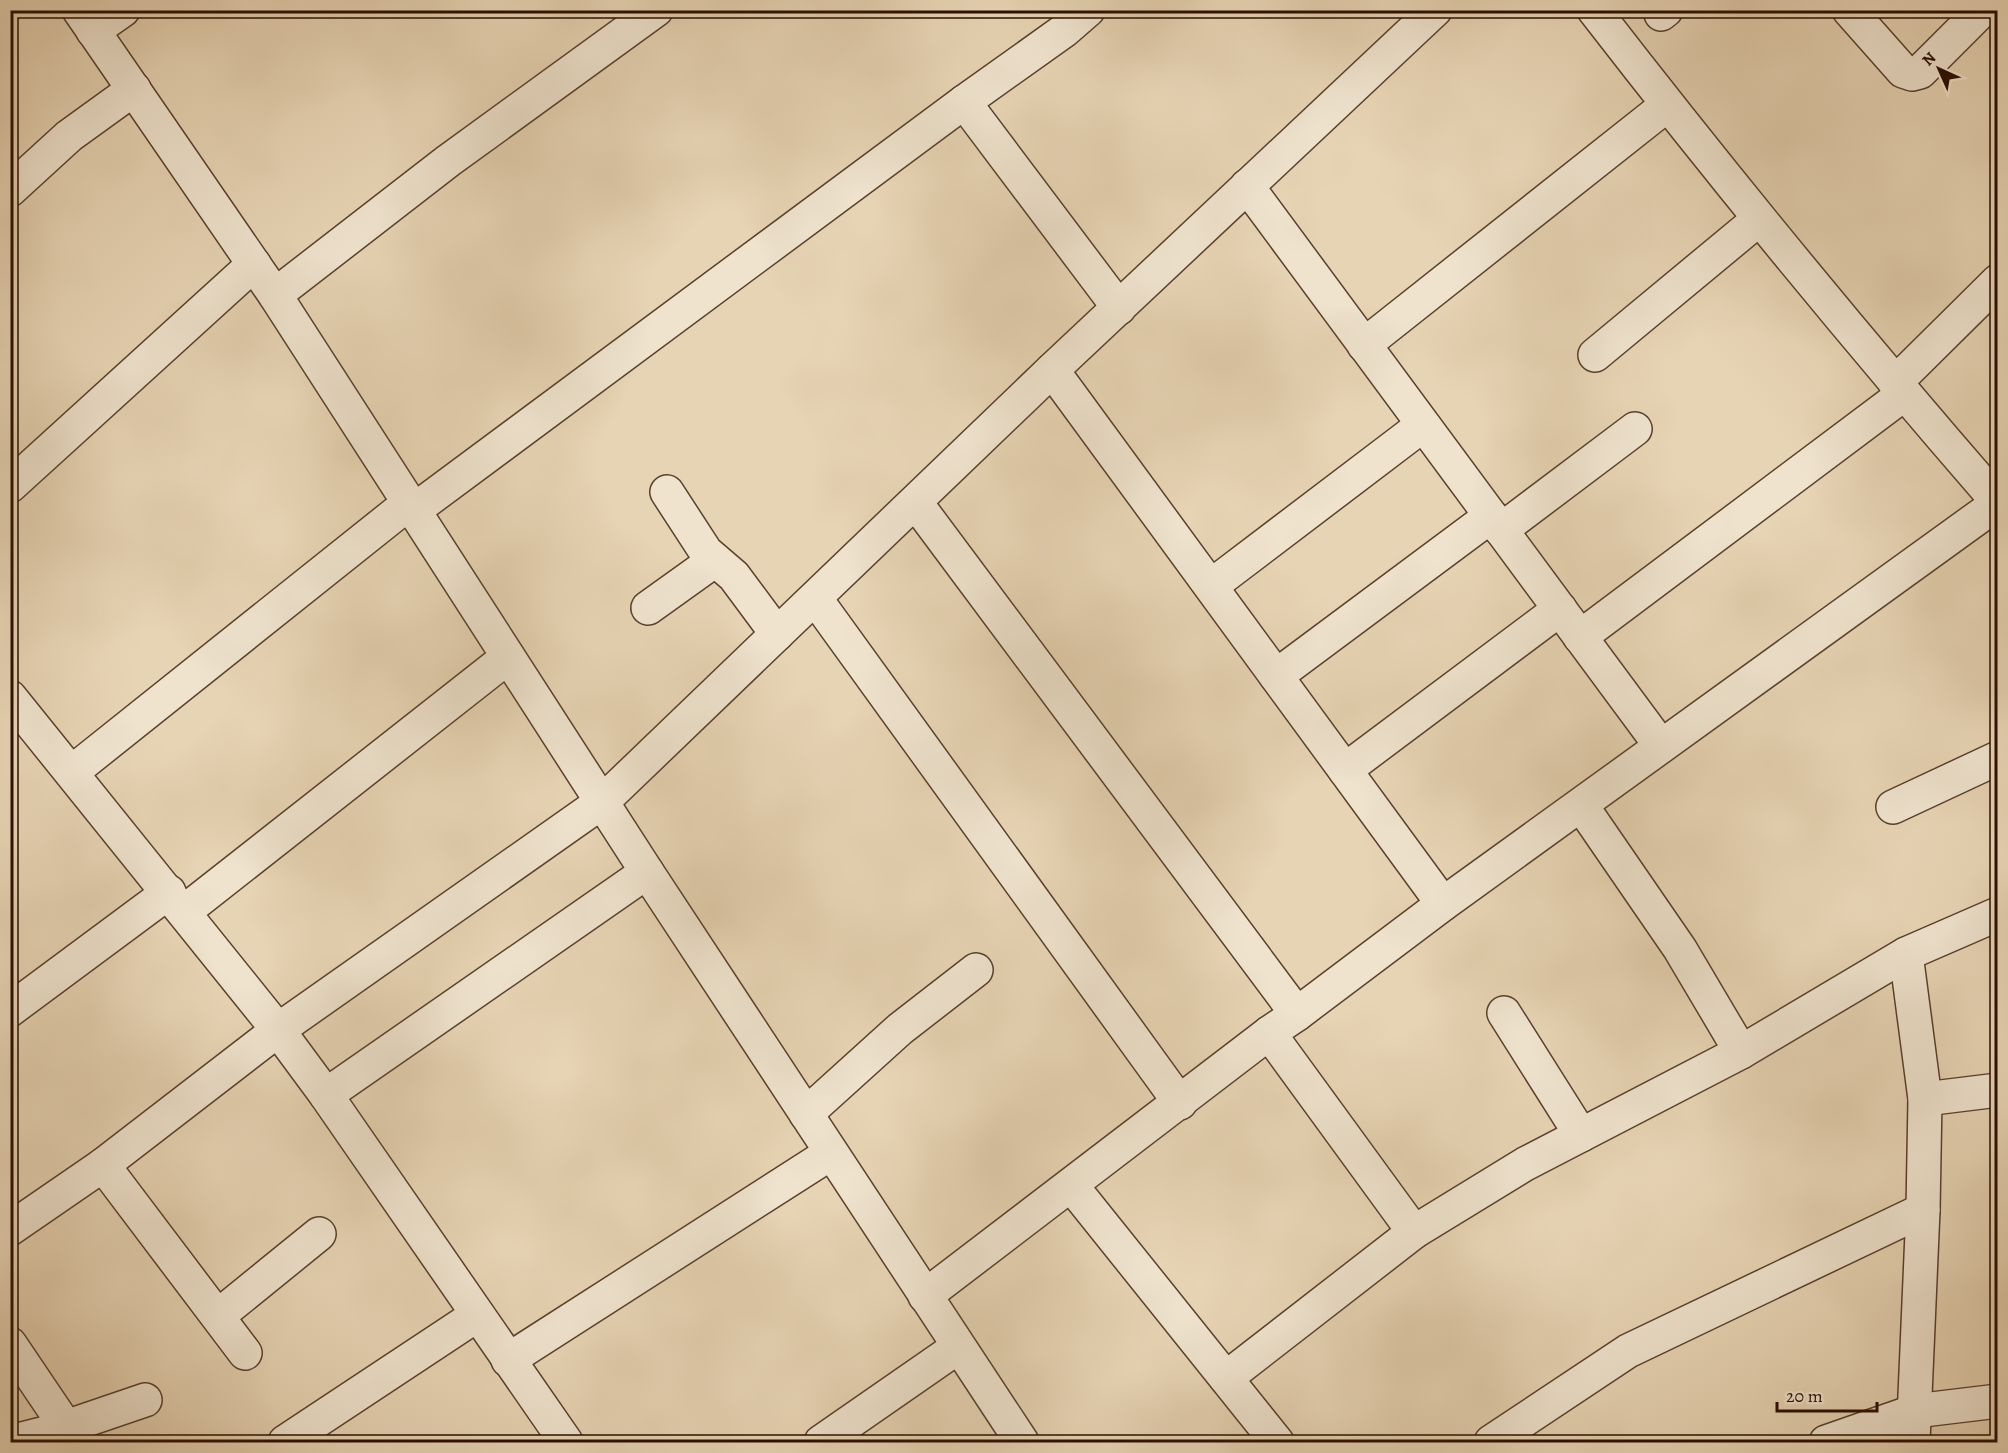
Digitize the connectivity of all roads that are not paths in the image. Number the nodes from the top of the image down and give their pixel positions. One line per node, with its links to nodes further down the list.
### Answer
1 (123, 10): 8 (street)
2 (656, 10): 17 (street)
3 (1088, 10): 10 (street)
4 (1435, 10): 12 (street)
5 (1594, 10): 11 (street)
6 (1850, 10): 7 (street)
7 (1982, 10)
8 (86, 21): 9 (street)
9 (134, 89): 13 (street); 15 (street)
10 (964, 102): 18 (street); 29 (street)
11 (1667, 105): 14 (street); 19 (street)
12 (1247, 186): 18 (street); 19 (street)
13 (10, 190)
14 (1759, 219): 20 (street); 22 (street)
15 (254, 264): 17 (street); 25 (street)
16 (1998, 280): 22 (street)
17 (275, 295): 29 (street)
18 (1119, 308): 21 (street)
19 (1364, 345): 23 (street)
20 (1595, 355)
21 (1052, 370): 27 (street); 32 (street)
22 (1900, 388): 28 (street); 37 (street)
23 (1423, 425): 30 (street); 32 (street)
24 (1635, 429): 30 (street)
25 (10, 486)
26 (667, 492): 31 (street)
27 (916, 502): 33 (street); 56 (street)
28 (1998, 502): 41 (street)
29 (411, 507): 38 (street); 44 (street)
30 (1496, 523): 35 (street); 39 (street)
31 (715, 560): 34 (street); 36 (street)
32 (1211, 586): 39 (street)
33 (815, 598): 36 (street); 63 (street)
34 (648, 608)
35 (1560, 609): 37 (street); 43 (street)
36 (777, 634): 45 (street)
37 (1580, 638): 41 (street)
38 (508, 657): 45 (street); 49 (street)
39 (1276, 676): 43 (street)
40 (10, 697): 44 (street)
41 (1661, 746): 46 (street)
42 (1998, 758): 47 (street)
43 (1345, 770): 50 (street)
44 (72, 772): 49 (street)
45 (602, 802): 48 (street); 57 (street)
46 (1581, 805): 50 (street); 59 (street)
47 (1893, 807)
48 (647, 872): 61 (street); 64 (street)
49 (177, 902): 54 (street); 57 (street)
50 (1443, 904): 56 (street)
51 (1998, 914): 52 (street)
52 (1906, 954): 59 (street); 62 (street)
53 (976, 970): 64 (street)
54 (10, 1010)
55 (1504, 1013): 65 (street)
56 (1297, 1014): 58 (street)
57 (278, 1030): 61 (street); 67 (street)
58 (1269, 1033): 63 (street); 71 (street)
59 (1742, 1052): 65 (street)
60 (1998, 1090): 62 (street)
61 (326, 1095): 74 (street)
62 (1925, 1099): 69 (street)
63 (1180, 1102): 68 (street)
64 (806, 1114): 66 (street)
65 (1581, 1135): 71 (street)
66 (831, 1153): 73 (street); 79 (street)
67 (103, 1165): 70 (street); 75 (street)
68 (1071, 1185): 73 (street); 80 (street)
69 (1923, 1210): 83 (street); 91 (street)
70 (10, 1229)
71 (1414, 1232): 80 (street)
72 (319, 1234): 75 (street)
73 (925, 1296): 77 (street)
74 (477, 1315): 79 (street); 86 (street)
75 (218, 1316): 78 (street)
76 (10, 1344): 84 (street)
77 (958, 1347): 88 (street); 89 (street)
78 (245, 1353)
79 (508, 1360): 87 (street)
80 (1226, 1378): 90 (street)
81 (145, 1400): 84 (street)
82 (1998, 1401): 83 (street)
83 (1915, 1411): 92 (street); 93 (street)
84 (61, 1434): 85 (street)
85 (10, 1442)
86 (285, 1443)
87 (566, 1443)
88 (821, 1443)
89 (1022, 1443)
90 (1277, 1443)
91 (1491, 1443)
92 (1826, 1443)
93 (1913, 1443)

